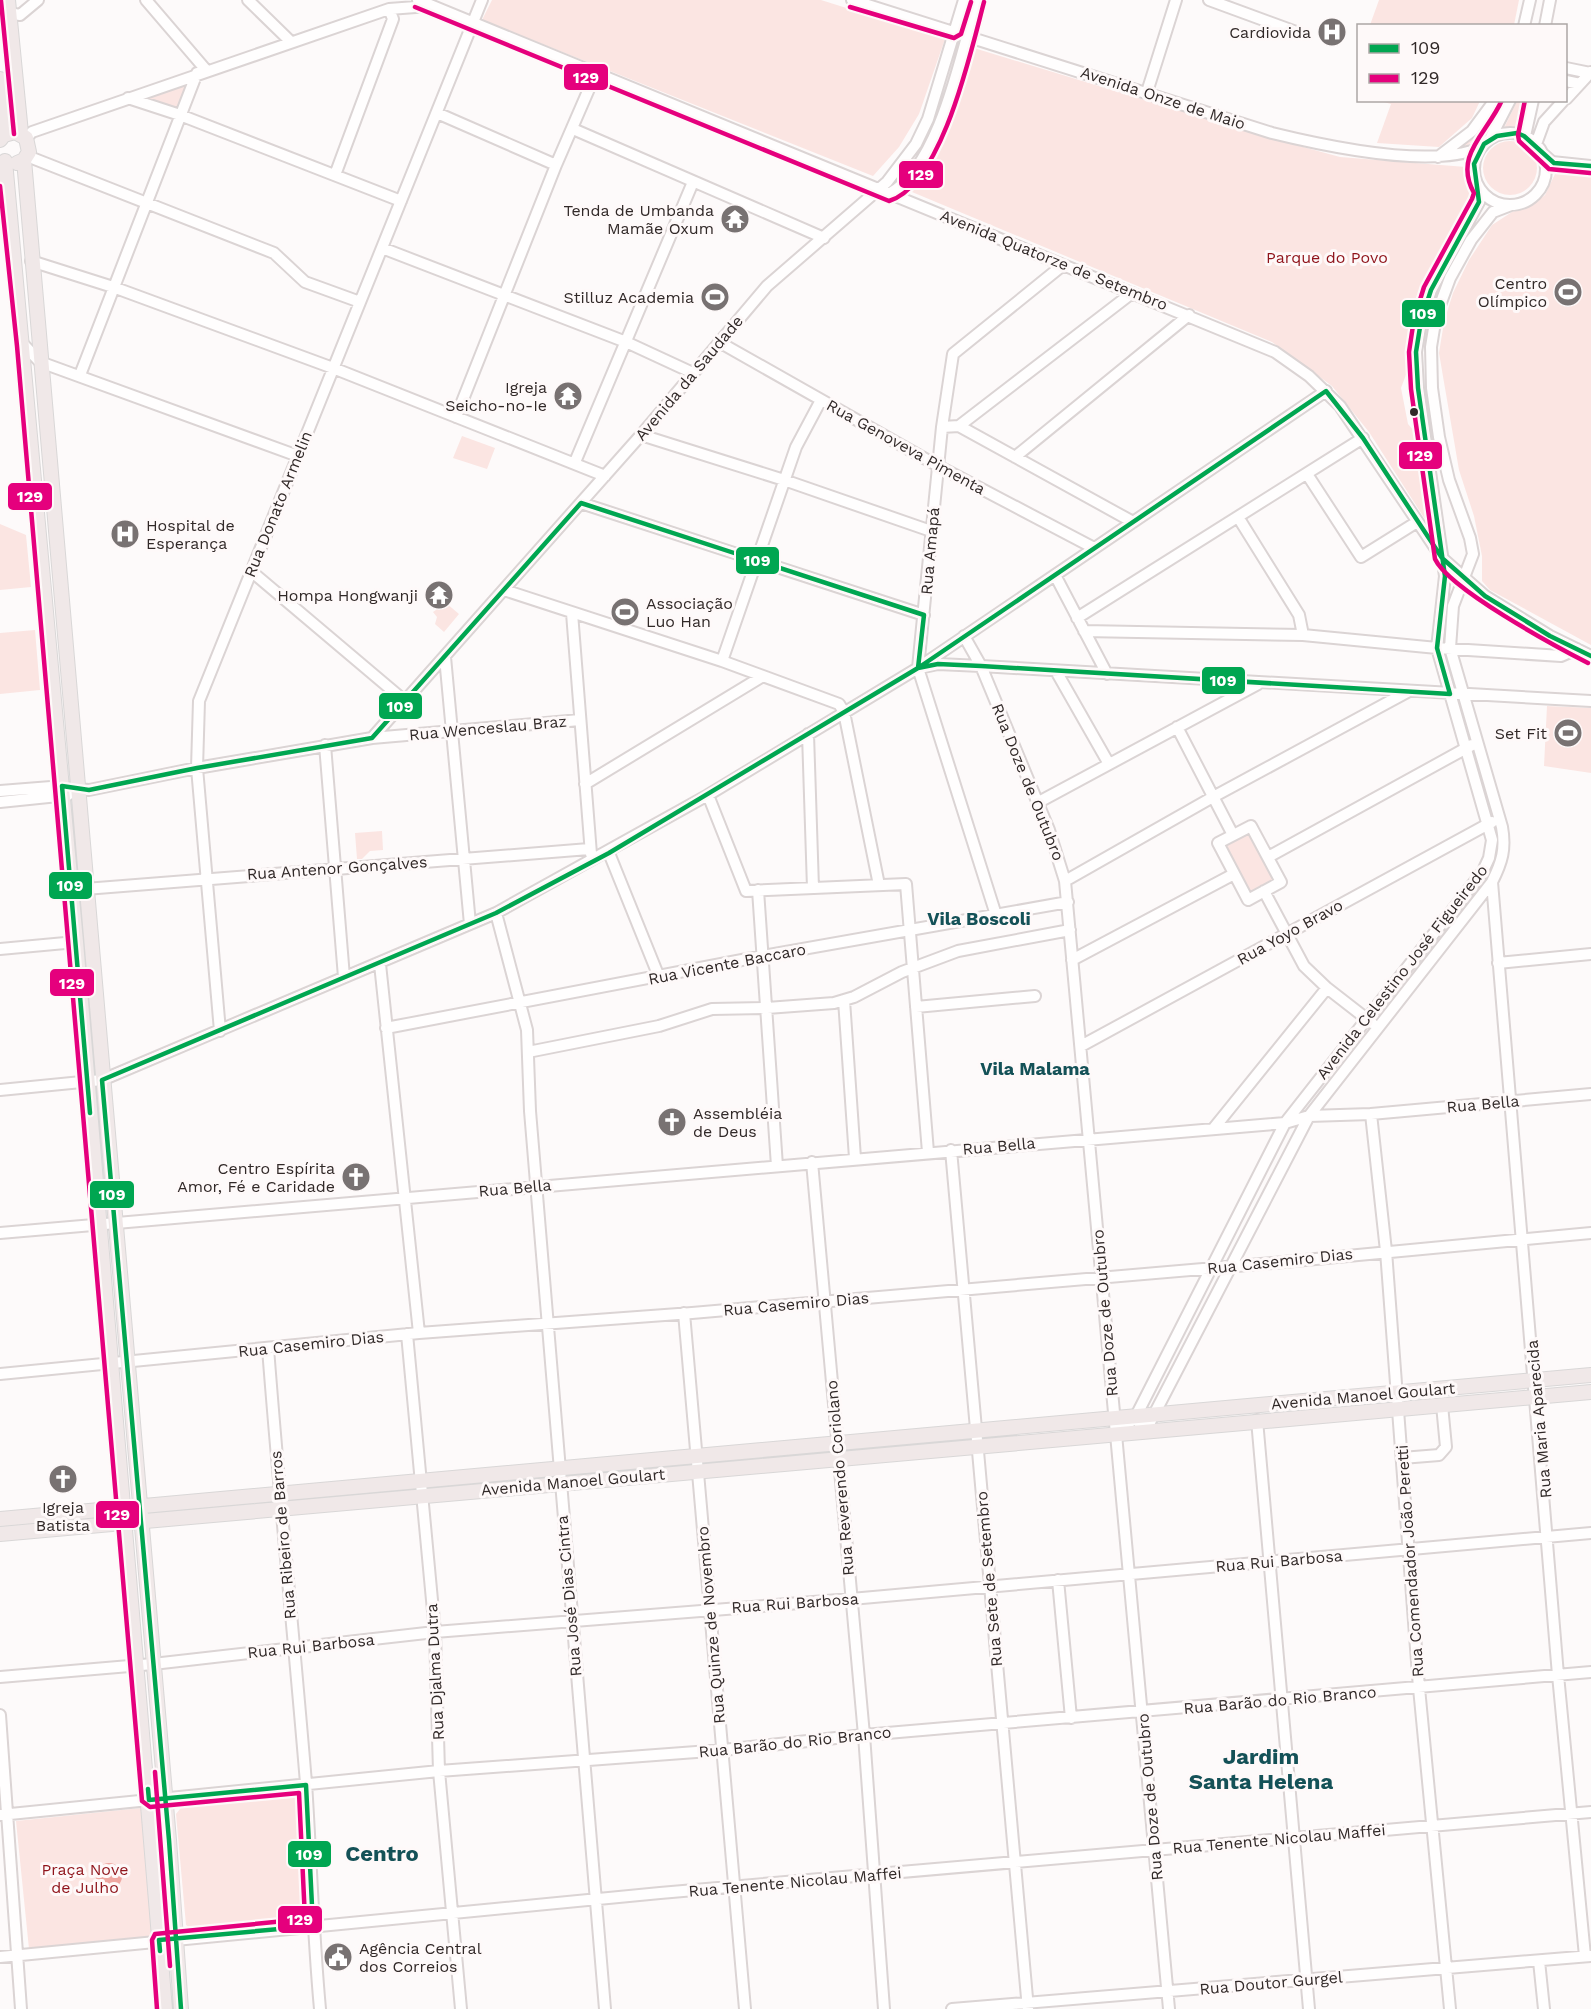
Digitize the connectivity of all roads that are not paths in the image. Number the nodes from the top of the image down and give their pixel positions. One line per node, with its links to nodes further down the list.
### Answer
1 (38, 0): 14 (street)
2 (146, 0): 24 (street)
3 (248, 0): 22 (street)
4 (418, 0): 15 (street, Avenida Quatorze de Setembro)
5 (482, 0): 16 (street, Rua Donato Armelin)
6 (852, 0): 19 (street, Avenida Onze de Maio)
7 (964, 0): 19 (street, Avenida da Saudade)
8 (977, 0): 21 (street)
9 (1176, 0): 31 (street)
10 (1209, 0): 20 (street)
11 (1530, 0): 17 (street)
12 (1550, 0): 18 (street)
13 (392, 4): 15 (street); 22 (street); 53 (street)
14 (5, 6): 27 (main road)
15 (432, 6): 16 (street, Avenida Quatorze de Setembro)
16 (473, 23): 26 (street, Avenida Quatorze de Setembro); 38 (street, Rua Donato Armelin)
17 (1524, 24)
18 (1545, 24)
19 (954, 31): 21 (street, Avenida Onze de Maio); 55 (street, Avenida da Saudade)
20 (1299, 33)
21 (967, 35): 31 (street, Avenida Onze de Maio); 57 (street)
22 (290, 41): 24 (street)
23 (1567, 68): 25 (street)
24 (202, 71): 32 (street); 39 (street)
25 (1590, 72): 30 (street)
26 (595, 75): 40 (street); 55 (street, Avenida Quatorze de Setembro)
27 (15, 77): 28 (street); 41 (main road)
28 (0, 79): 43 (main road)
29 (1567, 81): 30 (street)
30 (1580, 84): 33 (street)
31 (1147, 92): 48 (street, Avenida Onze de Maio)
32 (128, 98): 39 (street); 41 (street)
33 (1567, 98)
34 (1494, 102): 48 (street)
35 (1509, 102): 44 (street)
36 (1533, 102): 42 (street)
37 (1563, 102): 45 (street)
38 (436, 113): 51 (street); 59 (street, Rua Donato Armelin)
39 (180, 115): 53 (street); 58 (street)
40 (573, 129): 51 (street); 54 (street)
41 (23, 135): 43 (main road); 50 (main road)
42 (1525, 136): 44 (street); 45 (street)
43 (0, 139)
44 (1490, 139): 46 (street)
45 (1536, 144): 47 (street)
46 (1480, 148): 48 (street, Avenida Onze de Maio); 56 (street)
47 (1543, 154): 52 (street); 60 (street)
48 (1437, 157)
49 (3, 158): 50 (main road); 72 (main road)
50 (26, 158): 58 (street); 63 (main road)
51 (556, 165): 67 (street)
52 (1591, 166)
53 (335, 175): 59 (street)
54 (693, 182): 61 (street); 70 (street)
55 (878, 190): 57 (street, Avenida Quatorze de Setembro); 61 (street, Avenida da Saudade)
56 (1482, 192): 60 (street); 97 (street, Avenida Celestino José Figueiredo)
57 (889, 194): 64 (street, Avenida Quatorze de Setembro)
58 (148, 201): 65 (street); 68 (street)
59 (401, 201): 62 (street, Rua Donato Armelin)
60 (1511, 205): 101 (street, Avenida Celestino José Figueiredo)
61 (824, 238): 71 (street, Avenida da Saudade)
62 (382, 248): 67 (street); 68 (street, Rua Donato Armelin)
63 (31, 261): 65 (street); 73 (main road)
64 (1064, 265): 66 (street, Avenida Quatorze de Setembro); 81 (street, Rua Amapá)
65 (113, 287): 74 (street); 76 (street)
66 (1132, 293): 69 (street, Avenida Quatorze de Setembro); 80 (street)
67 (504, 294): 70 (street); 79 (street)
68 (360, 302): 74 (street, Rua Donato Armelin)
69 (1189, 315): 77 (street, Avenida Quatorze de Setembro); 85 (street)
70 (626, 342): 75 (street); 86 (street)
71 (719, 342): 75 (street, Avenida da Saudade); 78 (street, Rua Genoveva Pimenta)
72 (24, 345): 73 (street); 139 (main road)
73 (40, 362): 76 (street); 139 (main road)
74 (333, 368): 79 (street); 84 (street, Rua Donato Armelin)
75 (693, 373): 82 (street, Avenida da Saudade)
76 (80, 375): 84 (street)
77 (1326, 391): 83 (street, Avenida Quatorze de Setembro); 93 (street)
78 (821, 400): 87 (street, Rua Genoveva Pimenta); 90 (street)
79 (456, 417): 86 (street)
80 (959, 426): 81 (street); 85 (street)
81 (942, 427): 87 (street, Rua Amapá)
82 (641, 435): 89 (street, Avenida da Saudade); 90 (street)
83 (1363, 438): 88 (street); 94 (street, Avenida Quatorze de Setembro)
84 (298, 456): 99 (street, Rua Donato Armelin)
85 (1015, 456): 93 (street)
86 (575, 462): 89 (street)
87 (938, 466): 95 (street, Rua Amapá); 96 (street, Rua Genoveva Pimenta)
88 (1307, 474): 92 (street); 94 (street)
89 (605, 476): 91 (street, Avenida da Saudade)
90 (784, 480): 95 (street); 98 (street)
91 (581, 503): 98 (street); 102 (street, Avenida da Saudade)
92 (1238, 516): 105 (street); 107 (street)
93 (1133, 522): 96 (street)
94 (1417, 522): 97 (street, Avenida Quatorze de Setembro)
95 (931, 531): 104 (street, Rua Amapá)
96 (1094, 548): 100 (street)
97 (1442, 558): 101 (street, Avenida Quatorze de Setembro); 109 (street, Avenida Celestino José Figueiredo)
98 (756, 560): 104 (street); 114 (street)
99 (251, 571): 125 (street); 136 (street, Rua Donato Armelin)
100 (1055, 575): 105 (street); 108 (street)
101 (1465, 579): 110 (street, Avenida Celestino José Figueiredo); 111 (street, Avenida Quatorze de Setembro)
102 (504, 590): 103 (street); 113 (street, Avenida da Saudade)
103 (572, 613): 114 (street); 127 (street)
104 (924, 615): 116 (street, Rua Amapá)
105 (1077, 618): 106 (street)
106 (1084, 631): 107 (street); 118 (street)
107 (1303, 635): 109 (street)
108 (964, 636): 115 (street, Rua Doze de Outubro); 116 (street)
109 (1437, 648): 110 (street); 122 (street, Avenida Celestino José Figueiredo)
110 (1450, 648): 111 (street); 123 (street, Avenida Celestino José Figueiredo)
111 (1577, 649): 112 (street, Avenida Quatorze de Setembro)
112 (1591, 656)
113 (445, 657): 125 (street, Avenida da Saudade); 129 (street)
114 (722, 661): 119 (street)
115 (981, 666): 116 (street); 117 (street); 143 (street, Rua Doze de Outubro)
116 (918, 668): 126 (street); 164 (street, Rua Amapá)
117 (1056, 671): 118 (street); 135 (street)
118 (1107, 674): 120 (street)
119 (763, 676): 126 (street); 137 (street)
120 (1260, 682): 121 (street); 128 (street)
121 (1409, 691): 122 (street); 141 (street)
122 (1450, 694): 123 (street); 134 (street, Avenida Celestino José Figueiredo)
123 (1463, 695): 124 (street); 132 (street, Avenida Celestino José Figueiredo)
124 (1591, 701)
125 (406, 702): 131 (street, Avenida da Saudade)
126 (844, 712): 130 (street); 157 (street)
127 (580, 720): 129 (street, Rua Wenceslau Braz); 137 (street)
128 (1177, 728): 135 (street); 141 (street)
129 (452, 731): 131 (street, Rua Wenceslau Braz); 150 (street)
130 (808, 734): 140 (street); 158 (street)
131 (372, 738): 133 (street, Rua Wenceslau Braz)
132 (1478, 742): 134 (street); 144 (street, Avenida Celestino José Figueiredo)
133 (325, 745): 136 (street, Rua Wenceslau Braz); 152 (street)
134 (1466, 749): 145 (street, Avenida Celestino José Figueiredo); 149 (street)
135 (1109, 764): 143 (street)
136 (196, 768): 139 (street, Rua Wenceslau Braz); 154 (street, Rua Donato Armelin)
137 (585, 784): 147 (street)
138 (0, 791): 139 (street)
139 (70, 791): 142 (street); 159 (main road); 169 (main road)
140 (708, 795): 148 (street); 160 (street)
141 (1213, 797): 146 (street); 155 (street)
142 (0, 801)
143 (1037, 803): 155 (street, Rua Doze de Outubro)
144 (1499, 818): 145 (street, Rua Yoyo Bravo); 156 (street, Avenida Celestino José Figueiredo)
145 (1487, 825): 168 (street, Rua Yoyo Bravo); 185 (street, Avenida Celestino José Figueiredo)
146 (1233, 835): 149 (street); 153 (street)
147 (589, 849): 150 (street, Rua Antenor Gonçalves); 151 (street)
148 (609, 853): 151 (street); 178 (street)
149 (1268, 857): 161 (street)
150 (464, 859): 152 (street, Rua Antenor Gonçalves); 165 (street)
151 (594, 860): 163 (street)
152 (336, 868): 154 (street, Rua Antenor Gonçalves); 177 (street)
153 (1234, 874): 161 (street); 173 (street)
154 (207, 878): 159 (street, Rua Antenor Gonçalves); 188 (street, Rua Donato Armelin)
155 (1065, 881): 162 (street, Rua Doze de Outubro)
156 (1492, 882): 174 (street, Rua Maria Aparecida); 186 (street, Avenida Celestino José Figueiredo)
157 (879, 885): 158 (street); 167 (street)
158 (813, 888): 160 (street)
159 (85, 889): 169 (main road)
160 (752, 890): 172 (street)
161 (1264, 891): 168 (street)
162 (1068, 902): 164 (street, Rua Vicente Baccaro); 166 (street, Rua Doze de Outubro)
163 (496, 913): 165 (street); 182 (street, Rua José Dias Cintra)
164 (996, 915): 167 (street, Rua Vicente Baccaro)
165 (470, 924): 175 (street)
166 (1070, 930): 173 (street, Rua Doze de Outubro); 176 (street)
167 (909, 931): 172 (street, Rua Vicente Baccaro); 176 (street)
168 (1287, 933): 179 (street); 189 (street, Rua Yoyo Bravo)
169 (81, 948): 170 (street); 191 (main road); 192 (main road)
170 (0, 949)
171 (1591, 954): 174 (street)
172 (763, 956): 178 (street, Rua Vicente Baccaro); 184 (street)
173 (1072, 960): 189 (street, Rua Doze de Outubro)
174 (1498, 963): 195 (street, Rua Maria Aparecida)
175 (380, 964): 177 (street); 187 (street)
176 (912, 968): 181 (street); 183 (street)
177 (344, 977): 188 (street)
178 (658, 977): 182 (street, Rua Vicente Baccaro)
179 (1327, 988): 185 (street); 199 (street)
180 (1035, 996): 183 (street)
181 (844, 1000): 184 (street); 203 (street)
182 (521, 1004): 187 (street, Rua Vicente Baccaro); 190 (street, Rua José Dias Cintra)
183 (916, 1007): 202 (street)
184 (767, 1008): 190 (street); 205 (street)
185 (1367, 1019): 186 (street); 198 (street, Avenida Celestino José Figueiredo)
186 (1377, 1027): 197 (street, Avenida Celestino José Figueiredo)
187 (386, 1028): 207 (street)
188 (219, 1031): 191 (street)
189 (1081, 1046): 200 (street, Rua Doze de Outubro)
190 (528, 1052): 206 (street, Rua José Dias Cintra)
191 (102, 1080): 192 (street); 208 (main road)
192 (88, 1082): 193 (street); 209 (main road)
193 (0, 1090)
194 (1591, 1094): 195 (street, Rua Bella)
195 (1511, 1102): 196 (street, Rua Bella); 212 (street, Rua Maria Aparecida)
196 (1371, 1114): 197 (street, Rua Bella); 213 (street, Rua Comendador João Peretti)
197 (1309, 1116): 198 (street, Rua Bella); 214 (street, Avenida Celestino José Figueiredo)
198 (1285, 1123): 199 (street, Rua Bella); 215 (street, Avenida Celestino José Figueiredo)
199 (1214, 1128): 200 (street, Rua Bella)
200 (1089, 1138): 201 (street, Rua Bella); 216 (street, Rua Doze de Outubro)
201 (951, 1150): 202 (street, Rua Bella); 217 (street, Rua Sete de Setembro)
202 (927, 1152): 203 (street, Rua Bella)
203 (855, 1158): 204 (street, Rua Bella)
204 (812, 1162): 205 (street, Rua Bella); 218 (street, Rua Reverendo Coriolano)
205 (777, 1166): 206 (street, Rua Bella)
206 (536, 1186): 207 (street, Rua Bella); 220 (street, Rua José Dias Cintra)
207 (406, 1197): 208 (street, Rua Bella); 221 (street)
208 (115, 1223): 209 (street, Rua Bella); 224 (main road)
209 (100, 1224): 210 (street, Rua Bella); 225 (main road)
210 (0, 1233)
211 (1591, 1233): 212 (street, Rua Casemiro Dias)
212 (1523, 1238): 213 (street, Rua Casemiro Dias); 228 (street, Rua Maria Aparecida)
213 (1386, 1251): 214 (street, Rua Casemiro Dias); 230 (street, Rua Comendador João Peretti)
214 (1230, 1267): 215 (street, Rua Casemiro Dias); 234 (street, Avenida Celestino José Figueiredo)
215 (1211, 1268): 216 (street, Rua Casemiro Dias); 235 (street, Avenida Celestino José Figueiredo)
216 (1102, 1278): 217 (street, Rua Casemiro Dias); 237 (street, Rua Doze de Outubro)
217 (963, 1290): 218 (street, Rua Casemiro Dias); 239 (street, Rua Sete de Setembro)
218 (825, 1301): 219 (street, Rua Casemiro Dias); 240 (street, Rua Reverendo Coriolano)
219 (684, 1313): 220 (street, Rua Casemiro Dias); 241 (street, Rua Quinze de Novembro)
220 (547, 1324): 221 (street, Rua Casemiro Dias); 243 (street, Rua José Dias Cintra)
221 (419, 1333): 222 (street, Rua Casemiro Dias)
222 (407, 1334): 223 (street, Rua Casemiro Dias); 246 (street, Rua Djalma Dutra)
223 (268, 1348): 224 (street, Rua Casemiro Dias); 247 (street, Rua Ribeiro de Barros)
224 (127, 1362): 225 (street, Rua Casemiro Dias); 248 (main road)
225 (112, 1364): 226 (street, Rua Casemiro Dias); 249 (main road)
226 (0, 1374)
227 (1591, 1375): 228 (main road, Avenida Manoel Goulart)
228 (1536, 1380): 230 (main road, Avenida Manoel Goulart); 231 (street, Rua Maria Aparecida)
229 (1591, 1392): 231 (main road, Avenida Manoel Goulart)
230 (1397, 1394): 233 (street, Rua Comendador João Peretti); 234 (main road, Avenida Manoel Goulart)
231 (1537, 1396): 232 (main road, Avenida Manoel Goulart); 256 (street, Rua Maria Aparecida)
232 (1442, 1405): 233 (main road, Avenida Manoel Goulart); 242 (street)
233 (1398, 1409): 236 (main road, Avenida Manoel Goulart); 242 (street, Rua Comendador João Peretti)
234 (1153, 1417): 235 (main road, Avenida Manoel Goulart); 238 (street, Avenida Celestino José Figueiredo)
235 (1135, 1418): 237 (main road, Avenida Manoel Goulart); 238 (street)
236 (1257, 1420): 238 (main road, Avenida Manoel Goulart); 258 (street)
237 (1116, 1427): 238 (main road, Avenida Manoel Goulart); 239 (main road, Avenida Manoel Goulart); 259 (street, Rua Doze de Outubro)
238 (1146, 1430)
239 (977, 1439): 240 (main road, Avenida Manoel Goulart); 261 (street, Rua Sete de Setembro)
240 (837, 1452): 241 (main road, Avenida Manoel Goulart); 244 (main road, Avenida Manoel Goulart); 262 (street, Rua Reverendo Coriolano)
241 (696, 1455): 243 (main road, Avenida Manoel Goulart); 244 (street, Rua Quinze de Novembro)
242 (1402, 1458): 257 (street, Rua Comendador João Peretti)
243 (559, 1469): 245 (street, Rua José Dias Cintra); 246 (main road, Avenida Manoel Goulart)
244 (697, 1472): 245 (main road, Avenida Manoel Goulart); 263 (street, Rua Quinze de Novembro)
245 (560, 1484): 246 (main road, Avenida Manoel Goulart); 264 (street, Rua José Dias Cintra)
246 (420, 1488): 247 (main road, Avenida Manoel Goulart); 250 (main road, Avenida Manoel Goulart); 265 (street, Rua Djalma Dutra)
247 (279, 1493): 248 (main road, Avenida Manoel Goulart); 250 (street, Rua Ribeiro de Barros)
248 (140, 1505): 249 (main road, Avenida Manoel Goulart); 252 (main road)
249 (124, 1506): 251 (main road, Avenida Manoel Goulart); 253 (main road)
250 (280, 1509): 252 (main road, Avenida Manoel Goulart); 266 (street, Rua Ribeiro de Barros)
251 (0, 1519)
252 (141, 1521): 253 (main road, Avenida Manoel Goulart); 267 (main road)
253 (125, 1522): 255 (main road, Avenida Manoel Goulart); 268 (main road)
254 (1591, 1533): 256 (street, Rua Rui Barbosa)
255 (0, 1534)
256 (1549, 1537): 257 (street, Rua Rui Barbosa); 270 (street, Rua Maria Aparecida)
257 (1410, 1549): 258 (street, Rua Rui Barbosa); 272 (street, Rua Comendador João Peretti)
258 (1270, 1562): 259 (street, Rua Rui Barbosa); 273 (street)
259 (1129, 1574): 260 (street, Rua Rui Barbosa); 274 (street, Rua Doze de Outubro)
260 (1058, 1580): 261 (street, Rua Rui Barbosa); 276 (street)
261 (990, 1586): 262 (street, Rua Rui Barbosa); 277 (street, Rua Sete de Setembro)
262 (850, 1599): 263 (street, Rua Rui Barbosa); 278 (street, Rua Reverendo Coriolano)
263 (710, 1610): 264 (street, Rua Rui Barbosa); 279 (street, Rua Quinze de Novembro)
264 (572, 1621): 265 (street, Rua Rui Barbosa); 280 (street, Rua José Dias Cintra)
265 (435, 1632): 266 (street, Rua Rui Barbosa); 281 (street, Rua Djalma Dutra)
266 (294, 1648): 267 (street, Rua Rui Barbosa); 282 (street, Rua Ribeiro de Barros)
267 (153, 1664): 268 (street, Rua Rui Barbosa); 283 (main road)
268 (138, 1665): 271 (street, Rua Rui Barbosa); 284 (main road)
269 (1591, 1672): 270 (street, Rua Barão do Rio Branco)
270 (1558, 1675): 272 (street, Rua Barão do Rio Branco); 286 (street, Rua Maria Aparecida)
271 (0, 1677)
272 (1419, 1688): 273 (street, Rua Barão do Rio Branco); 288 (street, Rua Comendador João Peretti)
273 (1282, 1700): 274 (street, Rua Barão do Rio Branco); 289 (street)
274 (1142, 1712): 276 (street, Rua Barão do Rio Branco); 290 (street, Rua Doze de Outubro)
275 (0, 1715): 287 (street)
276 (1071, 1718): 277 (street, Rua Barão do Rio Branco)
277 (1002, 1724): 278 (street, Rua Barão do Rio Branco); 291 (street, Rua Sete de Setembro)
278 (864, 1735): 279 (street, Rua Barão do Rio Branco); 292 (street, Rua Reverendo Coriolano)
279 (723, 1750): 280 (street, Rua Barão do Rio Branco); 293 (street, Rua Quinze de Novembro)
280 (583, 1760): 281 (street, Rua Barão do Rio Branco); 294 (street, Rua José Dias Cintra)
281 (439, 1772): 282 (street, Rua Barão do Rio Branco); 295 (street, Rua Djalma Dutra)
282 (306, 1785): 283 (street, Rua Barão do Rio Branco); 296 (street, Rua Ribeiro de Barros)
283 (165, 1798): 284 (street, Rua Barão do Rio Branco); 297 (main road)
284 (149, 1800): 287 (street, Rua Barão do Rio Branco); 298 (main road)
285 (1591, 1812): 286 (street, Rua Tenente Nicolau Maffei)
286 (1570, 1814): 288 (street, Rua Tenente Nicolau Maffei); 300 (street, Rua Maria Aparecida)
287 (4, 1815): 299 (street)
288 (1432, 1826): 289 (street, Rua Tenente Nicolau Maffei); 303 (street, Rua Comendador João Peretti)
289 (1294, 1838): 290 (street, Rua Tenente Nicolau Maffei); 304 (street)
290 (1154, 1850): 291 (street, Rua Tenente Nicolau Maffei); 305 (street, Rua Doze de Outubro)
291 (1015, 1864): 292 (street, Rua Tenente Nicolau Maffei); 306 (street, Rua Sete de Setembro)
292 (875, 1875): 293 (street, Rua Tenente Nicolau Maffei); 314 (street, Rua Reverendo Coriolano)
293 (736, 1887): 294 (street, Rua Tenente Nicolau Maffei); 313 (street, Rua Quinze de Novembro)
294 (594, 1900): 295 (street, Rua Tenente Nicolau Maffei); 312 (street, Rua José Dias Cintra)
295 (451, 1912): 296 (street, Rua Tenente Nicolau Maffei); 311 (street, Rua Djalma Dutra)
296 (313, 1926): 297 (street, Rua Tenente Nicolau Maffei); 310 (street, Rua Ribeiro de Barros)
297 (175, 1939): 298 (street, Rua Tenente Nicolau Maffei); 309 (main road)
298 (159, 1940): 299 (street, Rua Tenente Nicolau Maffei); 308 (main road)
299 (18, 1955): 301 (street, Rua Tenente Nicolau Maffei); 307 (street)
300 (1588, 1956): 302 (street, Rua Doutor Gurgel)
301 (0, 1957)
302 (1539, 1961): 303 (street, Rua Doutor Gurgel); 319 (street)
303 (1446, 1968): 304 (street, Rua Doutor Gurgel); 318 (street, Rua Comendador João Peretti)
304 (1306, 1980): 305 (street, Rua Doutor Gurgel); 317 (street)
305 (1168, 1991): 306 (street, Rua Doutor Gurgel); 316 (street, Rua Doze de Outubro)
306 (1027, 2006): 315 (street, Rua Doutor Gurgel)
307 (21, 2009)
308 (165, 2009)
309 (181, 2009)
310 (320, 2009)
311 (461, 2009)
312 (605, 2009)
313 (745, 2009)
314 (884, 2009)
315 (952, 2009)
316 (1169, 2009)
317 (1309, 2009)
318 (1450, 2009)
319 (1544, 2009)

